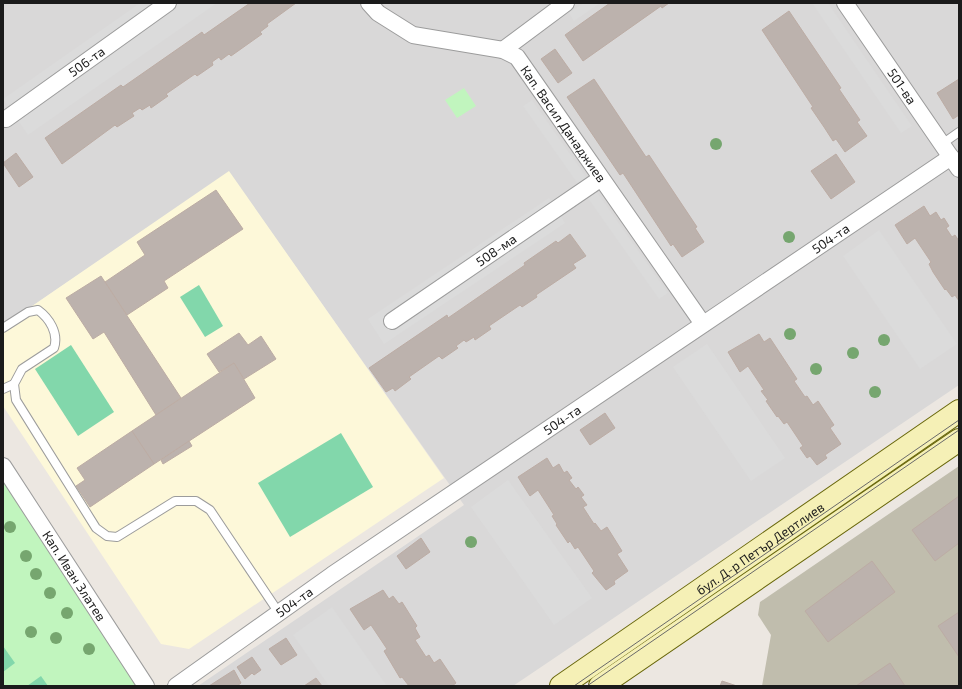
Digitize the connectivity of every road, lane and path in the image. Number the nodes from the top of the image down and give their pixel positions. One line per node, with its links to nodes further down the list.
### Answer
1 (168, 3): 6 (street, 506-та)
2 (369, 3): 5 (street, Кап. Васил Данаджиев)
3 (566, 3): 5 (street)
4 (845, 3): 8 (street, 501-ва)
5 (503, 50): 9 (street, Кап. Васил Данаджиев)
6 (6, 119)
7 (959, 132): 8 (lane)
8 (950, 156): 11 (street, 504-та)
9 (600, 179): 10 (street, 508-ма); 11 (street, Кап. Васил Данаджиев)
10 (392, 321)
11 (703, 324): 18 (street, 504-та)
12 (3, 328): 13 (lane)
13 (14, 384): 14 (lane); 18 (lane)
14 (3, 388)
15 (959, 411): 21 (main road, бул. Д-р Петър Дертлиев)
16 (959, 440): 22 (main road, бул. Д-р Петър Дертлиев)
17 (3, 466): 19 (street, Кап. Иван Златев)
18 (279, 613): 20 (street, 504-та)
19 (146, 686)
20 (176, 686)
21 (561, 686)
22 (600, 686)

